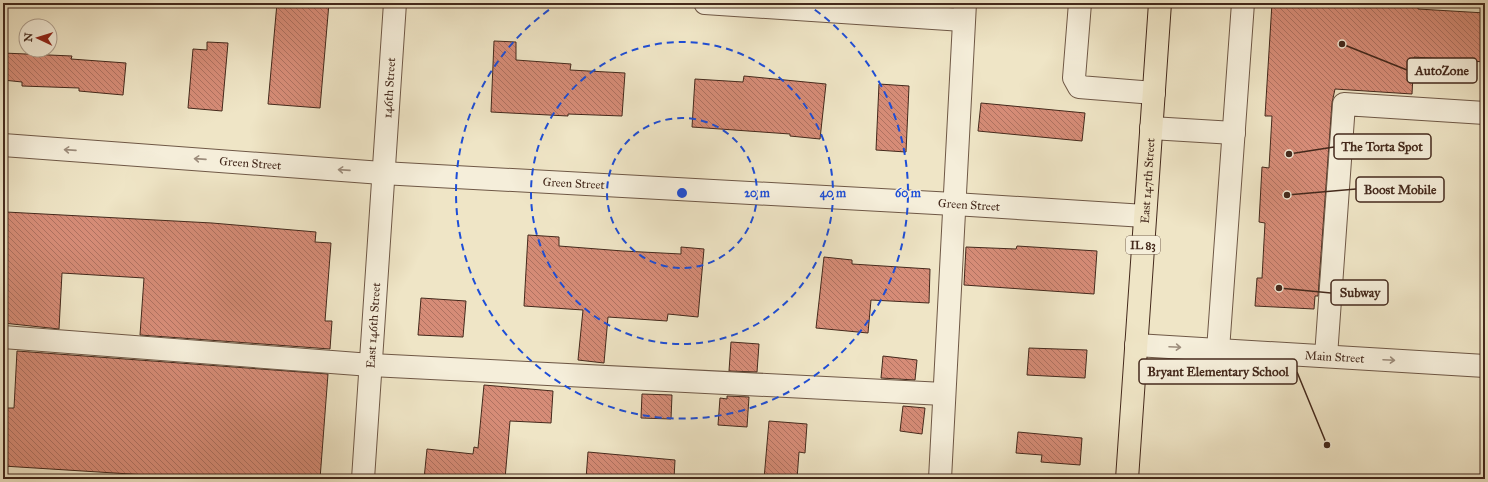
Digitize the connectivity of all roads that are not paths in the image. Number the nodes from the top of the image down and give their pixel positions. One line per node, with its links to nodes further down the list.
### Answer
1 (395, 3): 12 (street, 146th Street)
2 (705, 3): 6 (street)
3 (1080, 3): 7 (street)
4 (1160, 3): 7 (main road, East 147th Street / IL 83)
5 (1243, 3): 10 (street)
6 (964, 12): 13 (street)
7 (1154, 93): 9 (main road, East 147th Street / IL 83)
8 (1485, 113): 18 (street)
9 (1151, 128): 10 (street); 14 (main road, East 147th Street / IL 83)
10 (1234, 134): 17 (street)
11 (3, 145): 12 (street, Green Street, one-way to 11)
12 (382, 173): 13 (street, Green Street); 19 (street, East 146th Street)
13 (954, 204): 14 (street, Green Street); 21 (street)
14 (1145, 216): 16 (main road, East 147th Street / IL 83)
15 (3, 337): 19 (street)
16 (1136, 345): 17 (street, Main Street, one-way to 17); 24 (main road, East 147th Street / IL 83)
17 (1218, 350): 18 (street, Main Street)
18 (1326, 356): 20 (street, Main Street, one-way to 20)
19 (371, 365): 21 (street); 22 (street, East 146th Street)
20 (1485, 366)
21 (944, 394): 23 (street)
22 (363, 479)
23 (940, 479)
24 (1128, 479)

